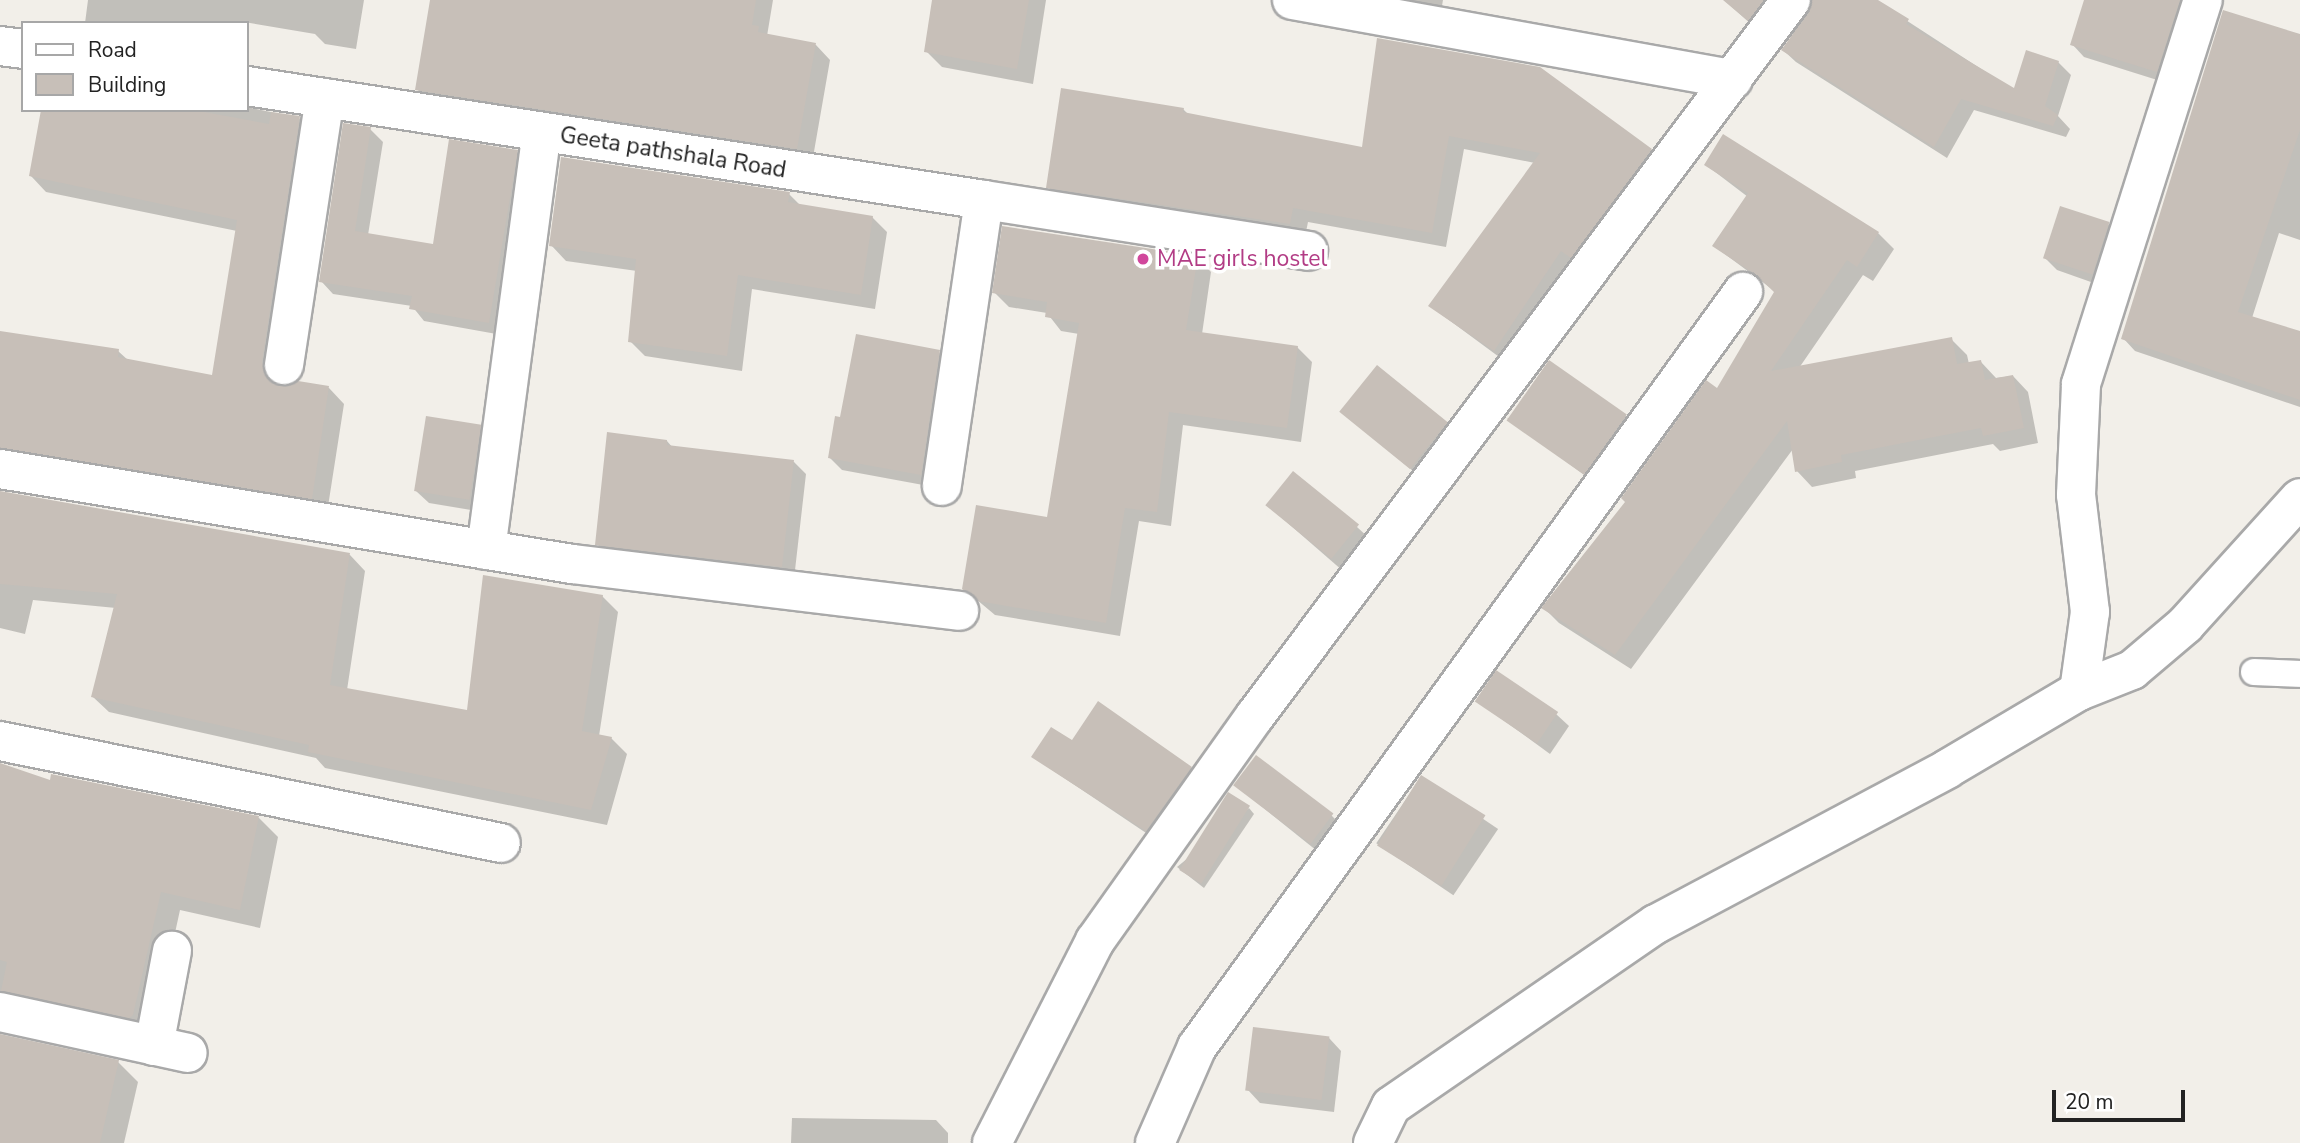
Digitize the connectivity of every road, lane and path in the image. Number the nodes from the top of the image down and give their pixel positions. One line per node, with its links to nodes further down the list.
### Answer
1 (1292, 0): 6 (street)
2 (1791, 0): 6 (street)
3 (2203, 0): 21 (street)
4 (0, 46): 5 (street)
5 (21, 50)
6 (1733, 79): 26 (street)
7 (248, 86): 8 (street, Geeta pathshala Road)
8 (325, 98): 9 (street, Geeta pathshala Road); 13 (street)
9 (542, 133): 10 (street, Geeta pathshala Road); 17 (street)
10 (984, 200): 11 (street, Geeta pathshala Road); 15 (street)
11 (1308, 251)
12 (1743, 292): 27 (street)
13 (284, 365)
14 (0, 469): 17 (street)
15 (943, 486)
16 (2300, 498): 21 (street)
17 (486, 550): 18 (street)
18 (959, 611)
19 (2254, 671): 20 (lane)
20 (2300, 674)
21 (2079, 691): 28 (street)
22 (0, 741): 23 (street)
23 (501, 844)
24 (172, 951): 25 (street)
25 (0, 1012)
26 (992, 1143)
27 (1155, 1143)
28 (1373, 1143)

